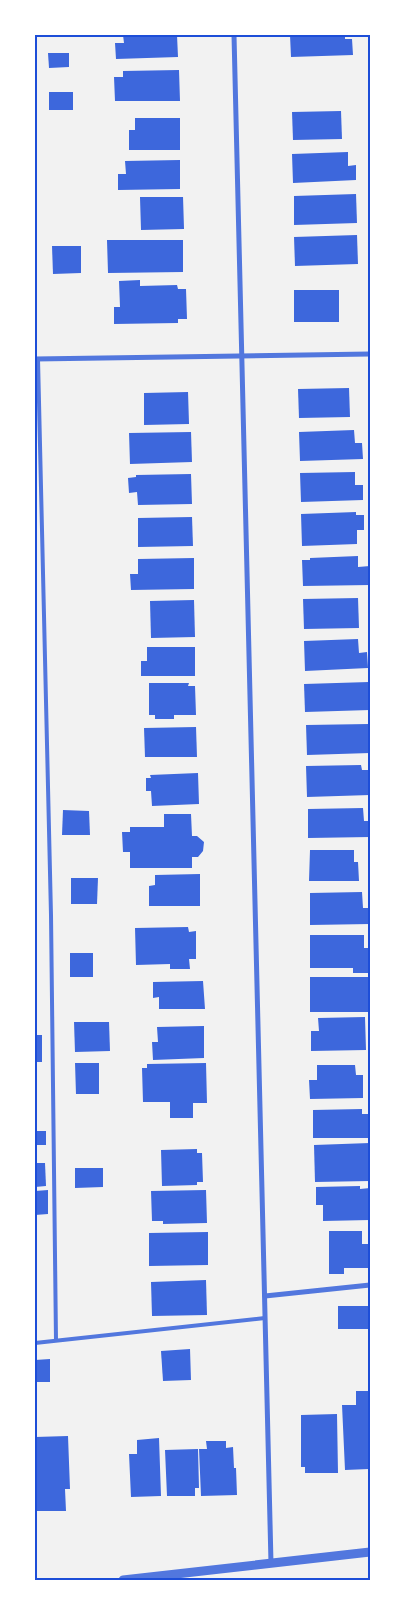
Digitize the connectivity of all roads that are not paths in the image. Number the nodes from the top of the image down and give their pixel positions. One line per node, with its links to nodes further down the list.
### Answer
1 (234, 35): 3 (street)
2 (370, 354): 3 (street)
3 (242, 356): 4 (street); 6 (street)
4 (37, 359): 8 (lane)
5 (370, 1285): 6 (street)
6 (265, 1296): 7 (street)
7 (265, 1318): 8 (lane); 11 (street)
8 (56, 1340): 9 (lane)
9 (35, 1343)
10 (370, 1552): 11 (street)
11 (271, 1563): 12 (street)
12 (123, 1580)

